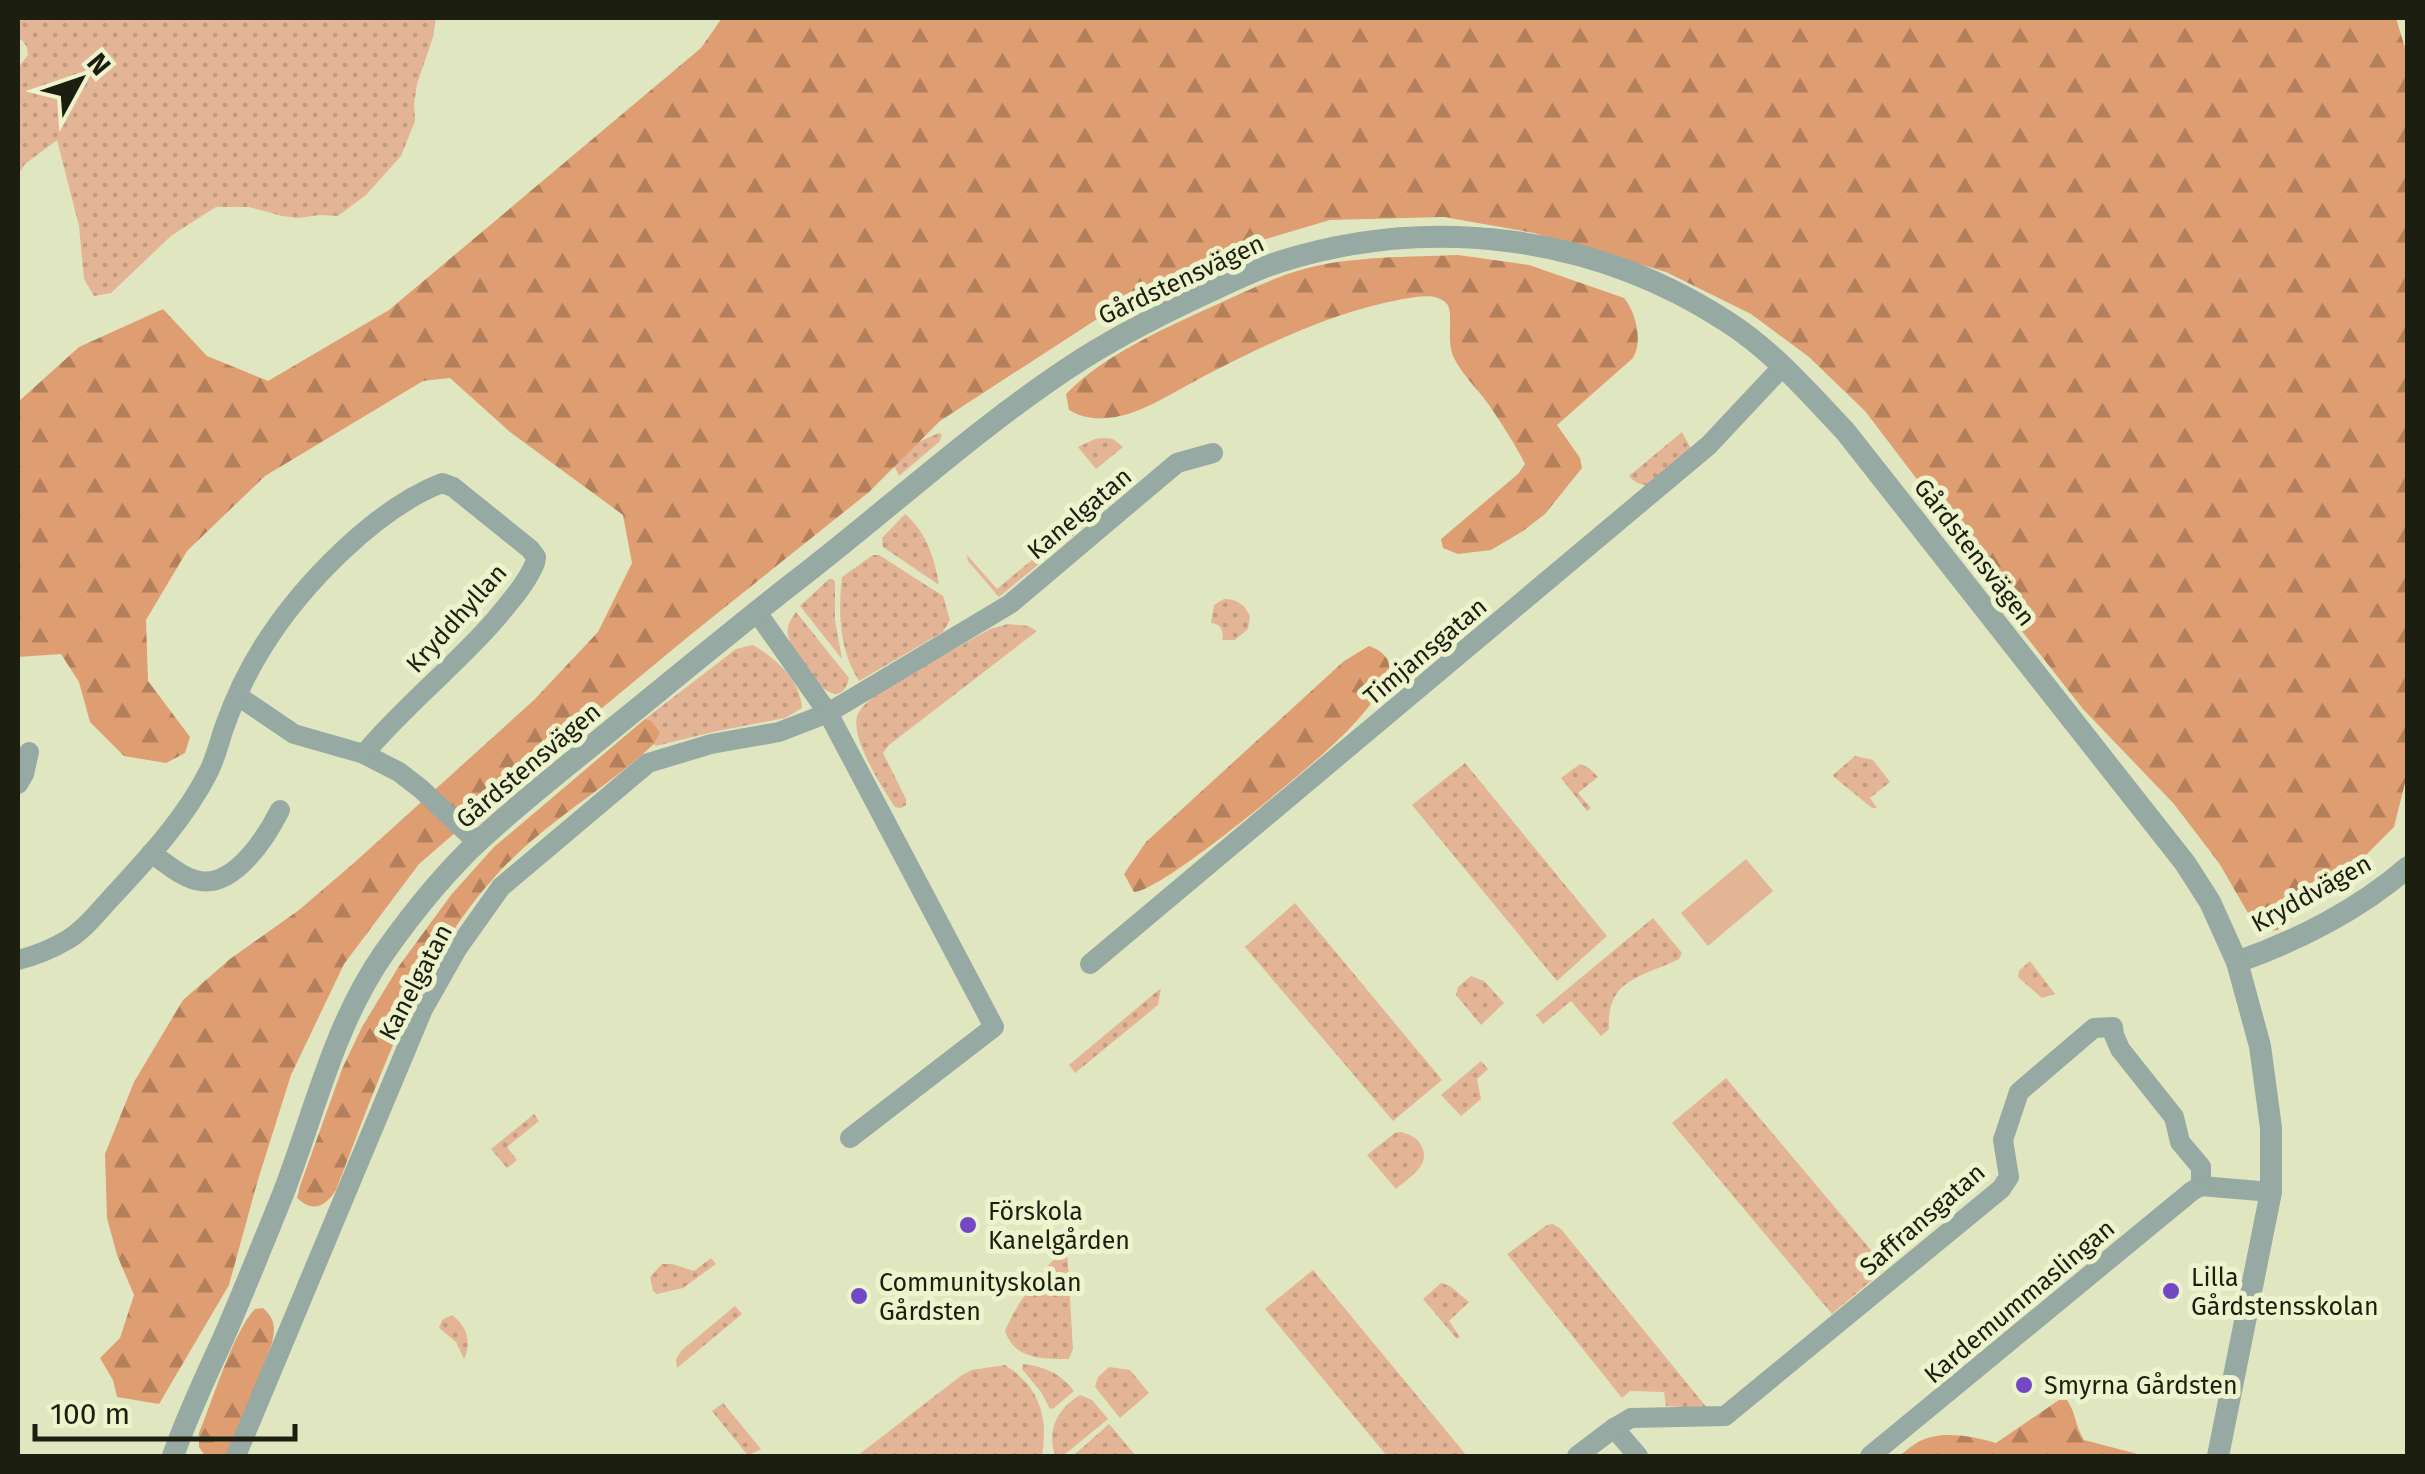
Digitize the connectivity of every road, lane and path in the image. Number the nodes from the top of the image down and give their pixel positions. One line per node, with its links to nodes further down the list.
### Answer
1 (1784, 366): 3 (street, Gårdstensvägen); 14 (street, Gårdstensvägen); 15 (street, Timjansgatan)
2 (1213, 454): 5 (street, Kanelgatan)
3 (756, 611): 5 (street); 10 (street, Gårdstensvägen)
4 (238, 696): 7 (street); 7 (street, Kryddhyllan); 11 (street, Kryddhyllan)
5 (828, 713): 16 (street); 21 (street, Kanelgatan)
6 (29, 752): 8 (street)
7 (364, 754): 10 (street)
8 (18, 784)
9 (280, 810): 11 (street)
10 (478, 842): 20 (street, Gårdstensvägen)
11 (152, 853): 13 (street, Kryddhyllan)
12 (2408, 867): 14 (street, Kryddvägen)
13 (18, 960)
14 (2238, 962): 18 (street, Gårdstensvägen)
15 (1090, 964)
16 (850, 1138)
17 (2201, 1186): 18 (street); 19 (street, Saffransgatan); 24 (street, Kardemummaslingan)
18 (2271, 1192): 25 (street, Gårdstensvägen)
19 (1614, 1428): 22 (street, Saffransgatan); 23 (street)
20 (172, 1456)
21 (236, 1456)
22 (1577, 1456)
23 (1638, 1456)
24 (1870, 1456)
25 (2218, 1456)

